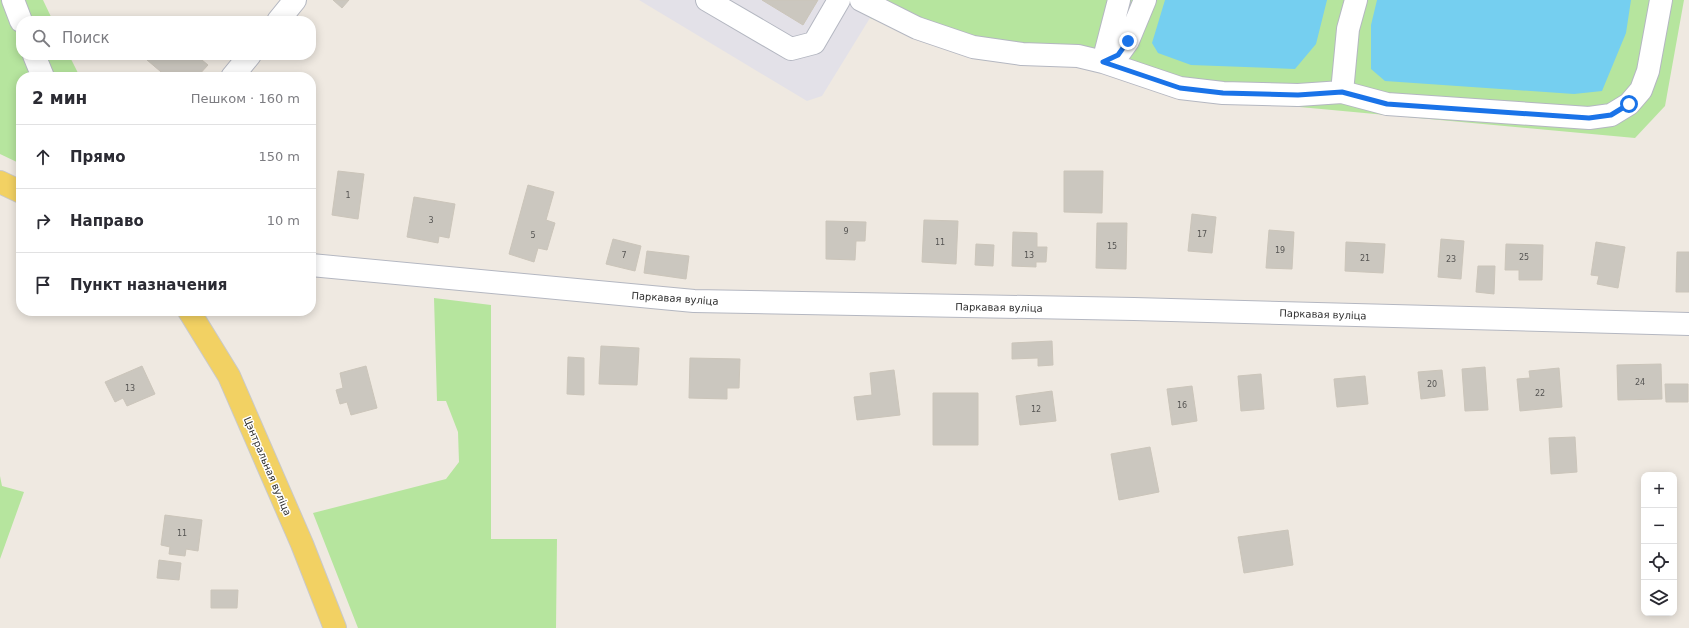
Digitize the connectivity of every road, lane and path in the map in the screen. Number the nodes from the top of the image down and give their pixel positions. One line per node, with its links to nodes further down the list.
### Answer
1 (13, 0): 10 (street)
2 (295, 0): 11 (street)
3 (707, 0): 4 (street)
4 (839, 0)
5 (861, 0): 14 (street)
6 (1120, 0): 14 (street)
7 (1145, 0): 14 (street)
8 (1356, 0): 17 (street)
9 (1661, 0): 17 (street)
10 (19, 16)
11 (282, 16)
12 (36, 60): 15 (street)
13 (246, 60): 16 (street)
14 (1103, 62): 17 (street)
15 (41, 72)
16 (236, 72)
17 (1342, 92)
18 (0, 182): 19 (main road)
19 (16, 190)
20 (316, 265): 22 (street, Паркавая вуліца)
21 (192, 316): 23 (main road, Цэнтральная вуліца)
22 (1689, 324)
23 (335, 628)

